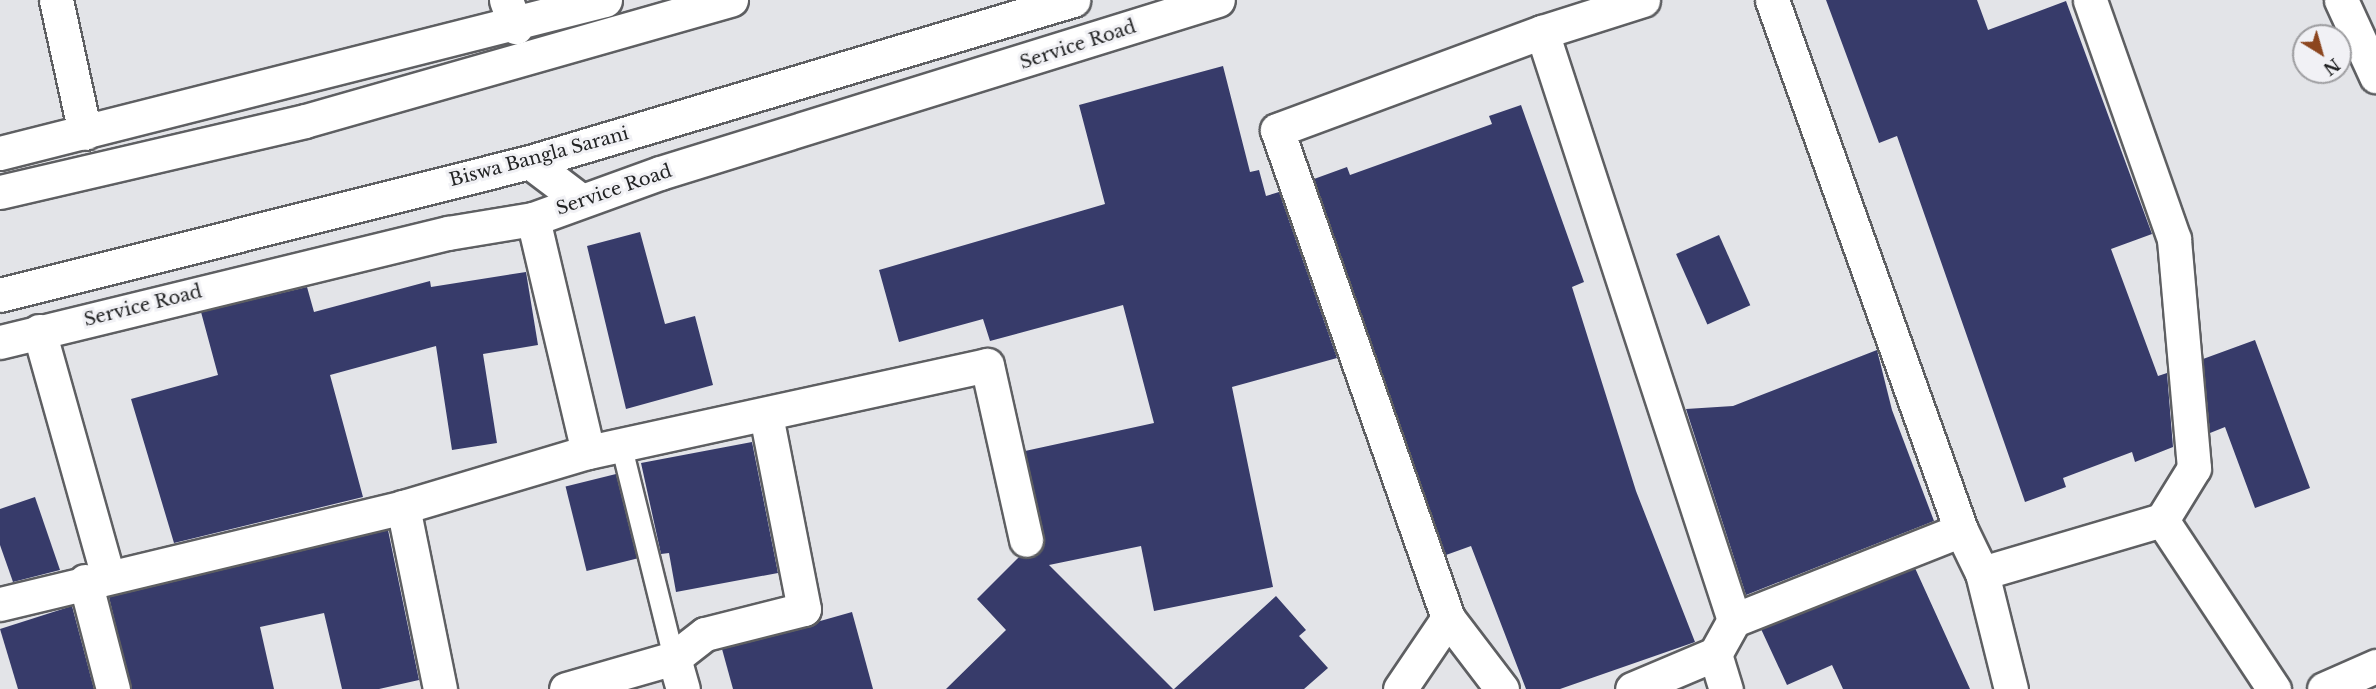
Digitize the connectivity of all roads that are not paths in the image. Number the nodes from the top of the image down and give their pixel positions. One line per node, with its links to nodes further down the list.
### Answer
1 (56, 0): 14 (street)
2 (605, 0): 10 (street)
3 (731, 0): 15 (street)
4 (1073, 0): 17 (street, Biswa Bangla Sarani)
5 (1218, 0): 19 (street, Service Road)
6 (1643, 0): 11 (street)
7 (1772, 0): 29 (street)
8 (2090, 0): 28 (street)
9 (2341, 0): 12 (street)
10 (511, 13): 13 (street)
11 (1542, 32): 34 (street); 35 (street)
12 (2376, 76)
13 (213, 102): 14 (street); 15 (street)
14 (84, 133): 16 (street)
15 (224, 141): 18 (street)
16 (0, 153)
17 (530, 162): 19 (street); 21 (street, Biswa Bangla Sarani)
18 (0, 192)
19 (579, 199): 20 (street, Service Road)
20 (532, 219): 22 (street, Service Road); 26 (street)
21 (0, 295)
22 (39, 331): 23 (street, Service Road); 32 (street)
23 (0, 342)
24 (766, 416): 25 (street); 30 (street); 38 (street)
25 (622, 448): 26 (street); 38 (lane)
26 (588, 452): 27 (street)
27 (403, 507): 32 (street); 40 (street)
28 (2162, 520): 31 (street); 47 (street)
29 (1961, 530): 31 (street); 35 (street)
30 (1026, 540)
31 (1982, 573): 46 (street)
32 (96, 578): 33 (street); 39 (street)
33 (0, 604)
34 (1448, 618): 42 (street); 43 (street)
35 (1734, 620): 36 (street)
36 (1715, 654): 44 (street); 45 (street)
37 (2376, 666): 48 (street)
38 (678, 674): 41 (street)
39 (113, 689)
40 (440, 689)
41 (566, 689)
42 (1400, 689)
43 (1502, 689)
44 (1632, 689)
45 (1726, 689)
46 (2011, 689)
47 (2274, 689)
48 (2324, 689)

